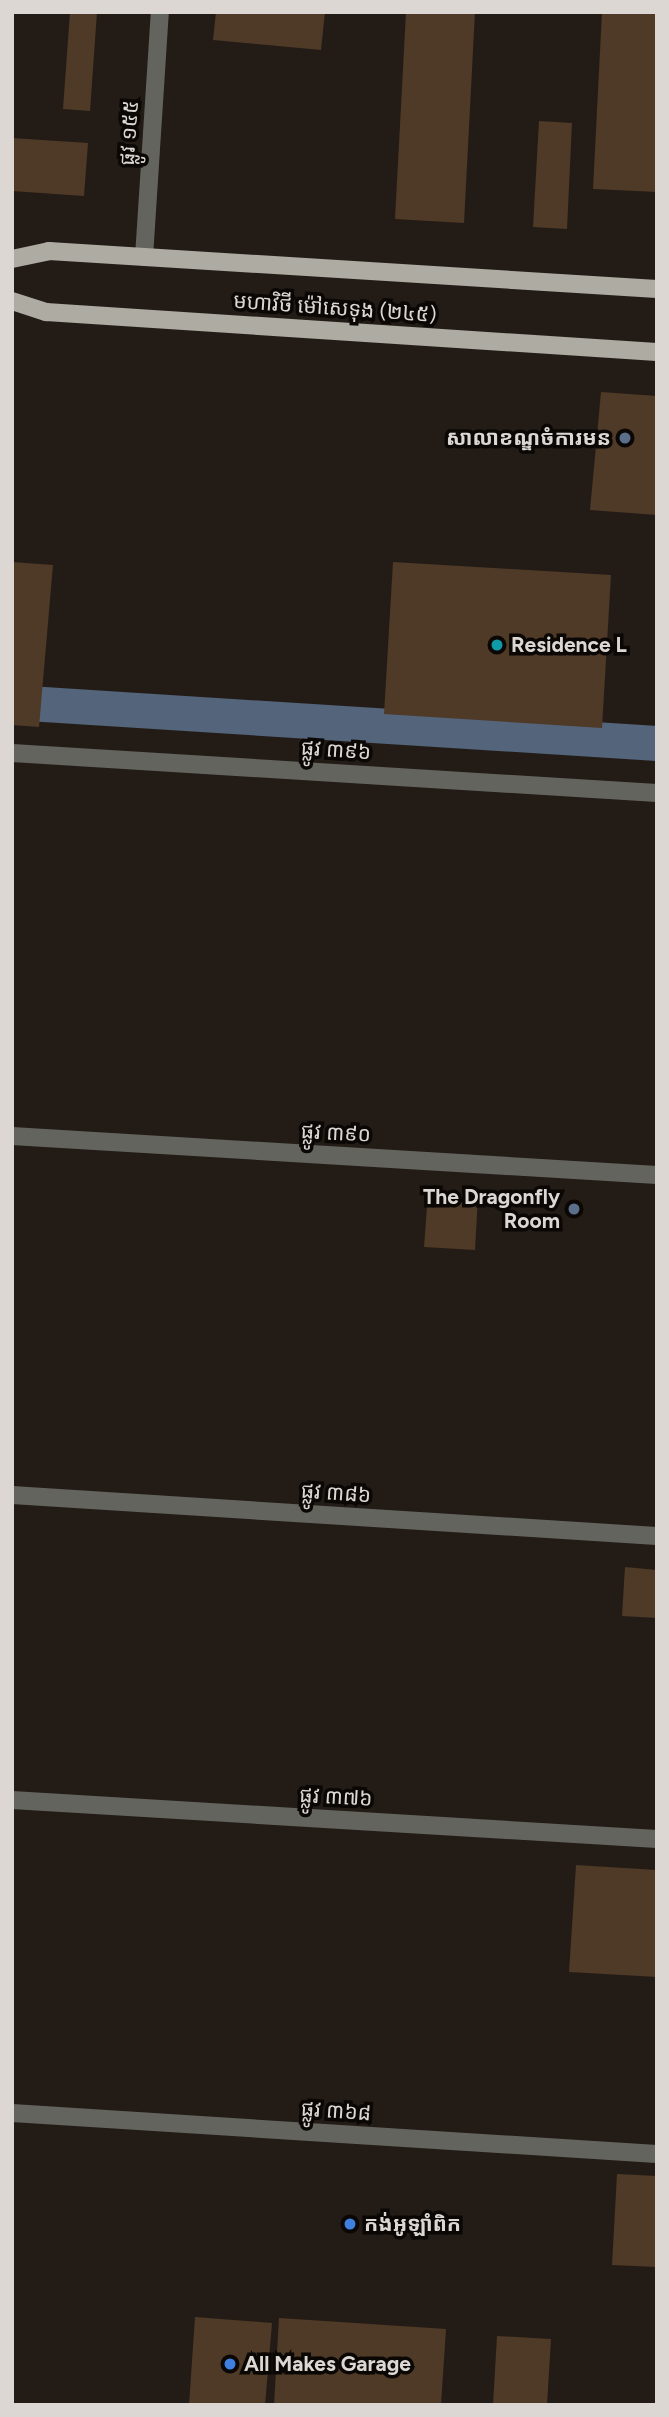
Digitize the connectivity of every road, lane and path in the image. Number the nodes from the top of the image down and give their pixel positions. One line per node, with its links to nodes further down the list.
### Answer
1 (160, 12): 2 (street, ផ្លូវ ១៥៥)
2 (144, 257): 3 (main road, មហាវិថី ម៉ៅសេទុង (២៤៥)); 4 (main road, មហាវិថី ម៉ៅសេទុង (២៤៥))
3 (12, 259)
4 (657, 289)
5 (12, 301): 6 (main road, មហាវិថី ម៉ៅសេទុង (២៤៥))
6 (657, 352)
7 (12, 752): 8 (street, ផ្លូវ ៣៩៦)
8 (657, 793)
9 (12, 1136): 10 (street, ផ្លូវ ៣៩០)
10 (657, 1175)
11 (12, 1495): 12 (street, ផ្លូវ ៣៨៦)
12 (657, 1536)
13 (12, 1800): 14 (street, ផ្លូវ ៣៧៦)
14 (657, 1839)
15 (12, 2113): 16 (street, ផ្លូវ ៣៦៨)
16 (657, 2154)

